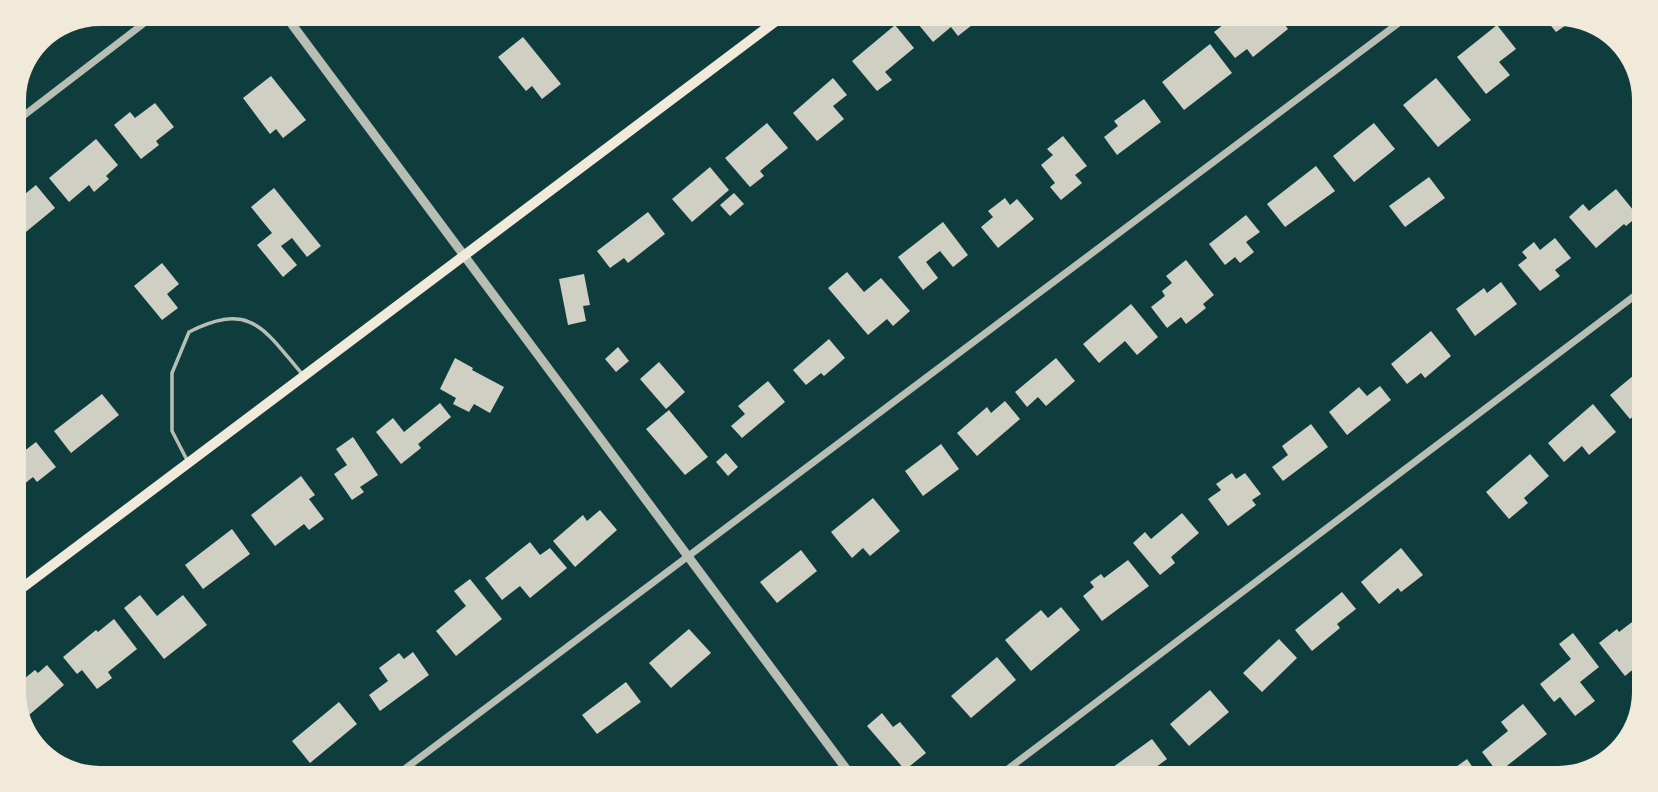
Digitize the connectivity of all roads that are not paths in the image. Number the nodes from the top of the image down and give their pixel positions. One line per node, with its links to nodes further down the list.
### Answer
1 (140, 26): 5 (street)
2 (293, 26): 6 (street)
3 (769, 26): 6 (main road)
4 (1395, 26): 10 (street)
5 (26, 114)
6 (464, 257): 8 (main road); 10 (street)
7 (1632, 298): 14 (street)
8 (305, 377): 9 (main road); 9 (lane)
9 (189, 463): 11 (main road)
10 (688, 557): 12 (street); 13 (street)
11 (26, 584)
12 (409, 766)
13 (844, 766)
14 (1012, 766)

